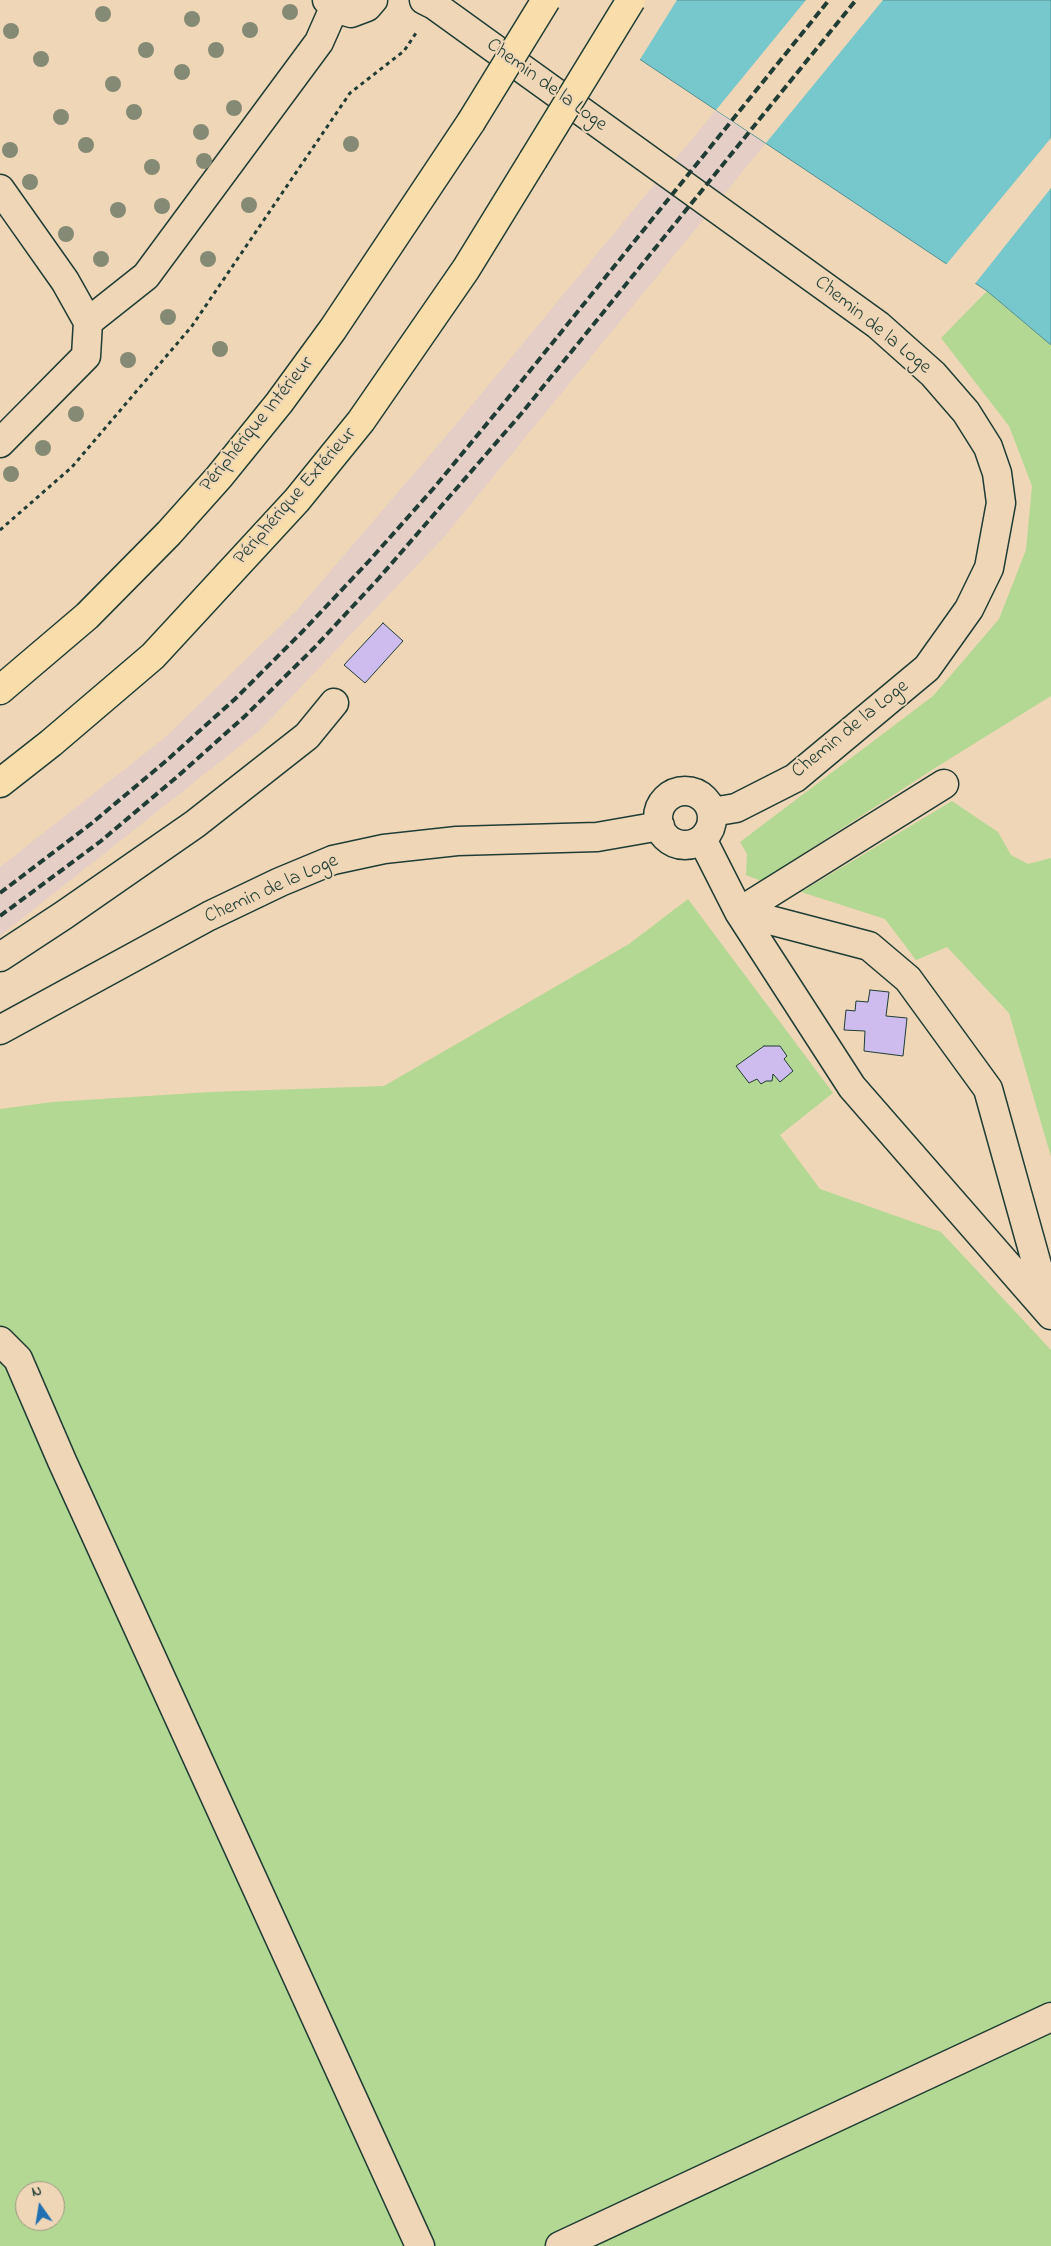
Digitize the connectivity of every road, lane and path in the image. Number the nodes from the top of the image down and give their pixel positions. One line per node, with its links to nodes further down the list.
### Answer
1 (373, 0): 5 (street)
2 (546, 0): 10 (highway, Périphérique Intérieur, bridge)
3 (631, 0): 12 (highway, Périphérique Extérieur, bridge)
4 (429, 2): 9 (path); 14 (street, Chemin de la Loge)
5 (330, 4): 7 (street)
6 (0, 189): 7 (street)
7 (88, 322): 8 (street)
8 (0, 442)
9 (0, 530)
10 (0, 690)
11 (334, 702): 18 (street)
12 (0, 783)
13 (944, 784): 17 (street)
14 (712, 812): 15 (street); 16 (street)
15 (660, 826): 16 (street); 19 (street, Chemin de la Loge)
16 (702, 839): 17 (street)
17 (740, 912): 20 (street); 20 (street)
18 (0, 957)
19 (0, 1030)
20 (1051, 1315)
21 (0, 1341): 23 (street)
22 (1051, 2018): 24 (street)
23 (420, 2246)
24 (560, 2246)

